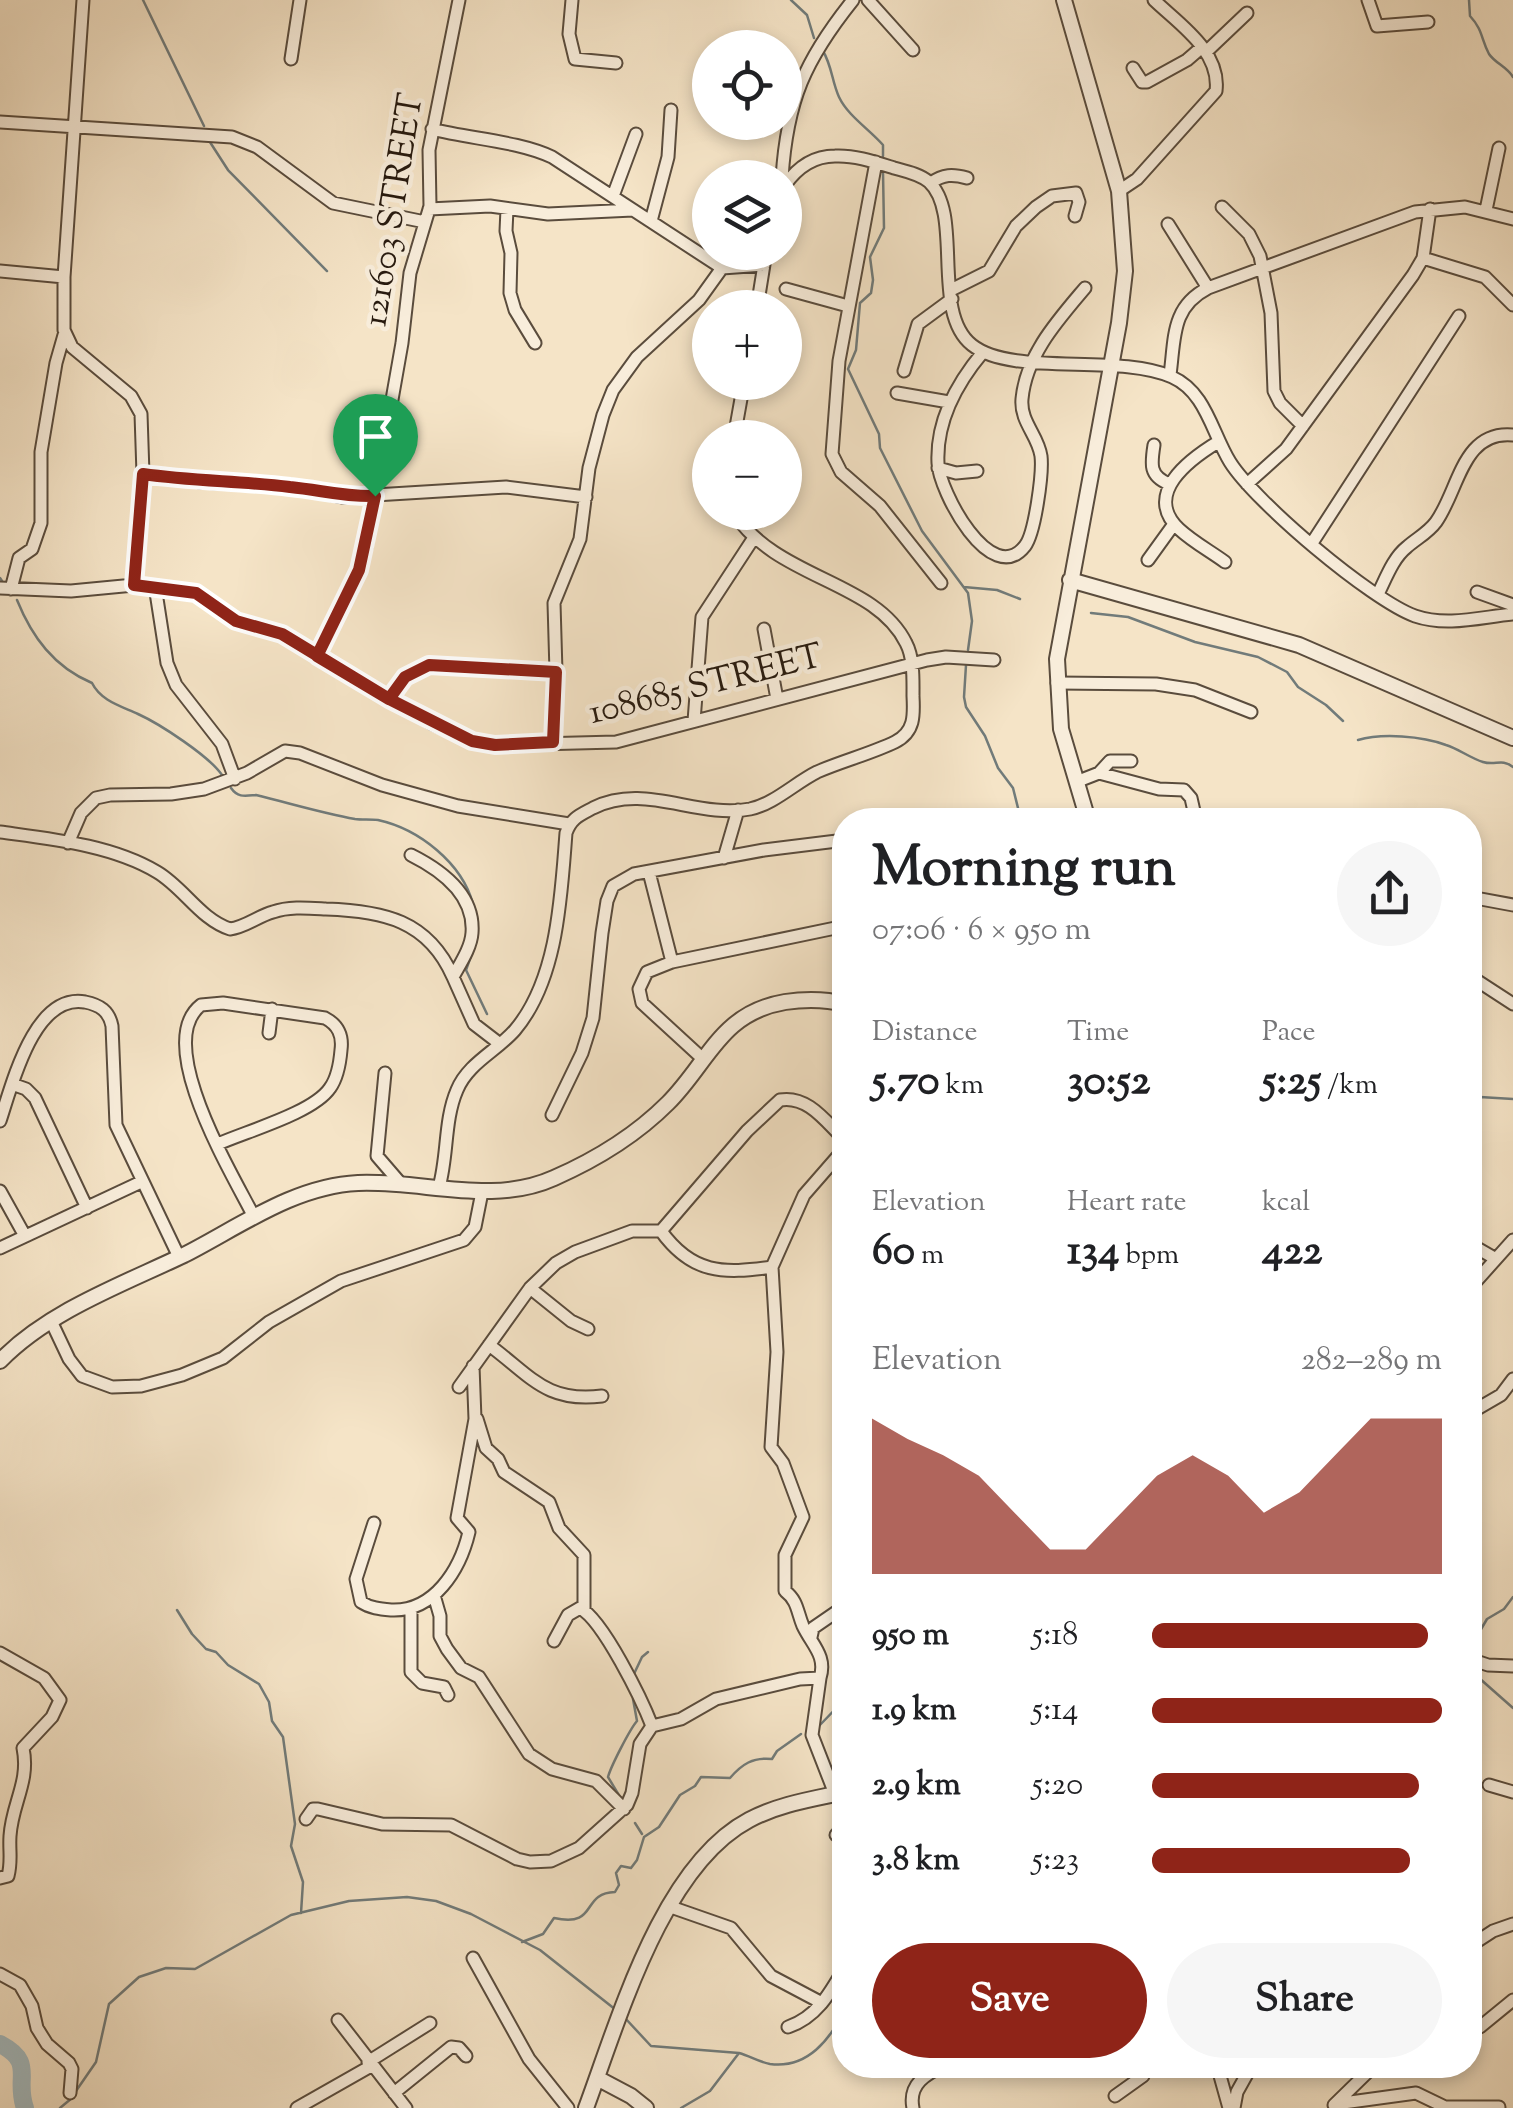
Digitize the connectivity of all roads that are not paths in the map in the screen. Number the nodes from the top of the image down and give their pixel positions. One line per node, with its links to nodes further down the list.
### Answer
1 (83, 0): 19 (street)
2 (300, 0): 14 (street)
3 (459, 0): 20 (street, 121603 STREET)
4 (572, 0): 15 (street)
5 (853, 0): 23 (street)
6 (868, 0): 13 (street)
7 (1064, 0): 28 (street)
8 (1154, 0): 12 (street)
9 (1368, 0): 11 (street)
10 (1246, 13): 12 (street)
11 (1428, 22)
12 (1204, 49): 16 (street); 28 (street)
13 (914, 50)
14 (291, 58)
15 (616, 63)
16 (1134, 68)
17 (672, 110): 38 (street)
18 (0, 122): 19 (street)
19 (74, 126): 39 (street); 46 (street)
20 (432, 129): 29 (street); 31 (street, 121603 STREET)
21 (636, 134): 29 (street)
22 (1499, 148): 35 (street)
23 (785, 160)
24 (876, 162): 25 (street); 27 (street); 52 (street)
25 (802, 167)
26 (967, 178): 27 (street)
27 (931, 183): 50 (street)
28 (1119, 191): 58 (street)
29 (613, 196): 34 (street)
30 (1222, 207): 43 (street)
31 (429, 209): 33 (street); 39 (street, 121603 STREET)
32 (1430, 209): 35 (street); 42 (street); 43 (street)
33 (508, 210): 34 (street); 55 (street)
34 (633, 210): 38 (street)
35 (1486, 210): 37 (street)
36 (1075, 216): 50 (street)
37 (1513, 218)
38 (651, 220): 41 (street)
39 (425, 222): 72 (street, 121603 STREET)
40 (1168, 224): 49 (street)
41 (692, 248)
42 (1423, 258): 51 (street); 63 (street)
43 (1262, 269): 49 (street); 63 (street)
44 (721, 270): 73 (street)
45 (0, 271): 46 (street)
46 (64, 276): 54 (street)
47 (786, 288): 52 (street)
48 (1085, 288): 57 (street)
49 (1208, 288): 60 (street)
50 (951, 295): 56 (street); 59 (street)
51 (1513, 305)
52 (848, 306): 81 (street)
53 (1459, 316): 77 (street)
54 (64, 334): 69 (street); 84 (street)
55 (535, 344)
56 (983, 352): 57 (street); 62 (street)
57 (1031, 361): 58 (street); 67 (street)
58 (1112, 363): 60 (street); 80 (street)
59 (904, 371)
60 (1170, 376): 65 (street)
61 (897, 393): 62 (street)
62 (950, 402): 67 (street)
63 (1303, 426): 71 (street)
64 (1513, 435): 86 (street)
65 (1218, 442): 70 (street); 71 (street)
66 (1154, 445): 70 (street)
67 (938, 468): 68 (street)
68 (977, 471)
69 (143, 474): 72 (street); 82 (street)
70 (1169, 484): 74 (street)
71 (1247, 484): 77 (street)
72 (375, 496): 73 (street); 90 (street, 121603 STREET)
73 (586, 498): 93 (street)
74 (1174, 524): 78 (street); 79 (street)
75 (746, 530): 76 (street)
76 (753, 540): 92 (street); 98 (street)
77 (1312, 543): 86 (street)
78 (1148, 560)
79 (1225, 562)
80 (1070, 580): 94 (street); 99 (street)
81 (941, 583)
82 (134, 585): 83 (street, 108685 STREET); 84 (street, 108685 STREET)
83 (155, 586): 90 (street, 108685 STREET); 103 (street)
84 (6, 589)
85 (1477, 592): 87 (street)
86 (1378, 594): 88 (street)
87 (1513, 605)
88 (1513, 614)
89 (764, 630): 96 (street)
90 (317, 656): 95 (street, 108685 STREET)
91 (994, 660): 92 (street, 108685 STREET)
92 (911, 663): 96 (street, 108685 STREET); 107 (street)
93 (556, 672): 95 (street); 100 (street)
94 (1057, 683): 97 (street); 104 (street)
95 (389, 699): 100 (street, 108685 STREET)
96 (777, 699): 98 (street, 108685 STREET)
97 (1251, 712)
98 (694, 721): 100 (street, 108685 STREET)
99 (1513, 738)
100 (553, 742)
101 (1132, 762): 102 (street)
102 (1099, 773): 104 (street); 106 (street)
103 (235, 779): 108 (street); 111 (street)
104 (1076, 782): 105 (street)
105 (1084, 808)
106 (1194, 808)
107 (738, 810): 108 (street); 113 (street)
108 (569, 824): 125 (street)
109 (0, 832): 111 (street)
110 (832, 842): 113 (street)
111 (68, 843): 119 (street)
112 (411, 856): 119 (street)
113 (724, 858): 114 (street)
114 (650, 872): 118 (street); 129 (street)
115 (1482, 899): 116 (street)
116 (1513, 905)
117 (832, 929): 118 (street)
118 (672, 962): 126 (street)
119 (453, 977): 125 (street)
120 (1482, 984): 122 (street)
121 (832, 1002): 126 (street)
122 (1513, 1004)
123 (272, 1009): 124 (street); 132 (street); 132 (street)
124 (269, 1033)
125 (500, 1044): 136 (street)
126 (703, 1059): 138 (street)
127 (385, 1073): 135 (street)
128 (12, 1084): 130 (street); 134 (street); 139 (street)
129 (552, 1115)
130 (0, 1121)
131 (832, 1128): 141 (street)
132 (218, 1144): 140 (street)
133 (832, 1163): 148 (street)
134 (141, 1182): 139 (street); 146 (street)
135 (402, 1185): 136 (street); 140 (street)
136 (439, 1187): 138 (street)
137 (0, 1191): 142 (street)
138 (482, 1192): 151 (street)
139 (87, 1208): 142 (street)
140 (254, 1217): 146 (street)
141 (661, 1232): 148 (street); 150 (street)
142 (25, 1236): 144 (street)
143 (1513, 1240): 147 (street)
144 (0, 1248)
145 (1482, 1251): 147 (street)
146 (179, 1257): 151 (street)
147 (1496, 1259): 149 (street)
148 (772, 1267): 166 (street)
149 (1482, 1275)
150 (530, 1288): 152 (street); 153 (street)
151 (51, 1321): 154 (street)
152 (588, 1329)
153 (489, 1345): 155 (street); 158 (street)
154 (0, 1361)
155 (473, 1366): 157 (street); 160 (street)
156 (1513, 1379): 159 (street)
157 (458, 1386)
158 (602, 1396)
159 (1482, 1406)
160 (475, 1411): 162 (street); 164 (street)
161 (374, 1523): 163 (street)
162 (434, 1595): 163 (street); 178 (street)
163 (411, 1608): 172 (street)
164 (584, 1609): 167 (street); 173 (street)
165 (832, 1615): 166 (street)
166 (811, 1637): 171 (street)
167 (554, 1641)
168 (0, 1653): 180 (street)
169 (1482, 1663): 170 (street)
170 (1513, 1666)
171 (820, 1678): 173 (street); 174 (street)
172 (448, 1695)
173 (652, 1726): 178 (street)
174 (832, 1776)
175 (1489, 1785): 176 (street)
176 (1513, 1792)
177 (832, 1795): 181 (street)
178 (624, 1809): 179 (street)
179 (306, 1819)
180 (0, 1878)
181 (668, 1906): 188 (street); 195 (street)
182 (1513, 1924): 183 (street)
183 (1482, 1938)
184 (472, 1958): 208 (street)
185 (0, 1974): 201 (street)
186 (832, 1987): 188 (street)
187 (1513, 2000): 191 (street)
188 (822, 2003): 192 (street)
189 (338, 2020): 194 (street)
190 (430, 2022): 194 (street)
191 (1482, 2025)
192 (788, 2027)
193 (466, 2056): 202 (street)
194 (369, 2064): 202 (street); 206 (street)
195 (597, 2078): 209 (street); 210 (street)
196 (925, 2078): 211 (street)
197 (1140, 2078): 203 (street)
198 (1222, 2078): 212 (street)
199 (1245, 2078): 212 (street)
200 (1362, 2078): 204 (street)
201 (70, 2093)
202 (394, 2093): 207 (street)
203 (1115, 2096)
204 (1333, 2106): 205 (street)
205 (1499, 2107)
206 (297, 2108)
207 (406, 2108)
208 (568, 2108)
209 (586, 2108)
210 (646, 2108)
211 (913, 2108)
212 (1232, 2108)

